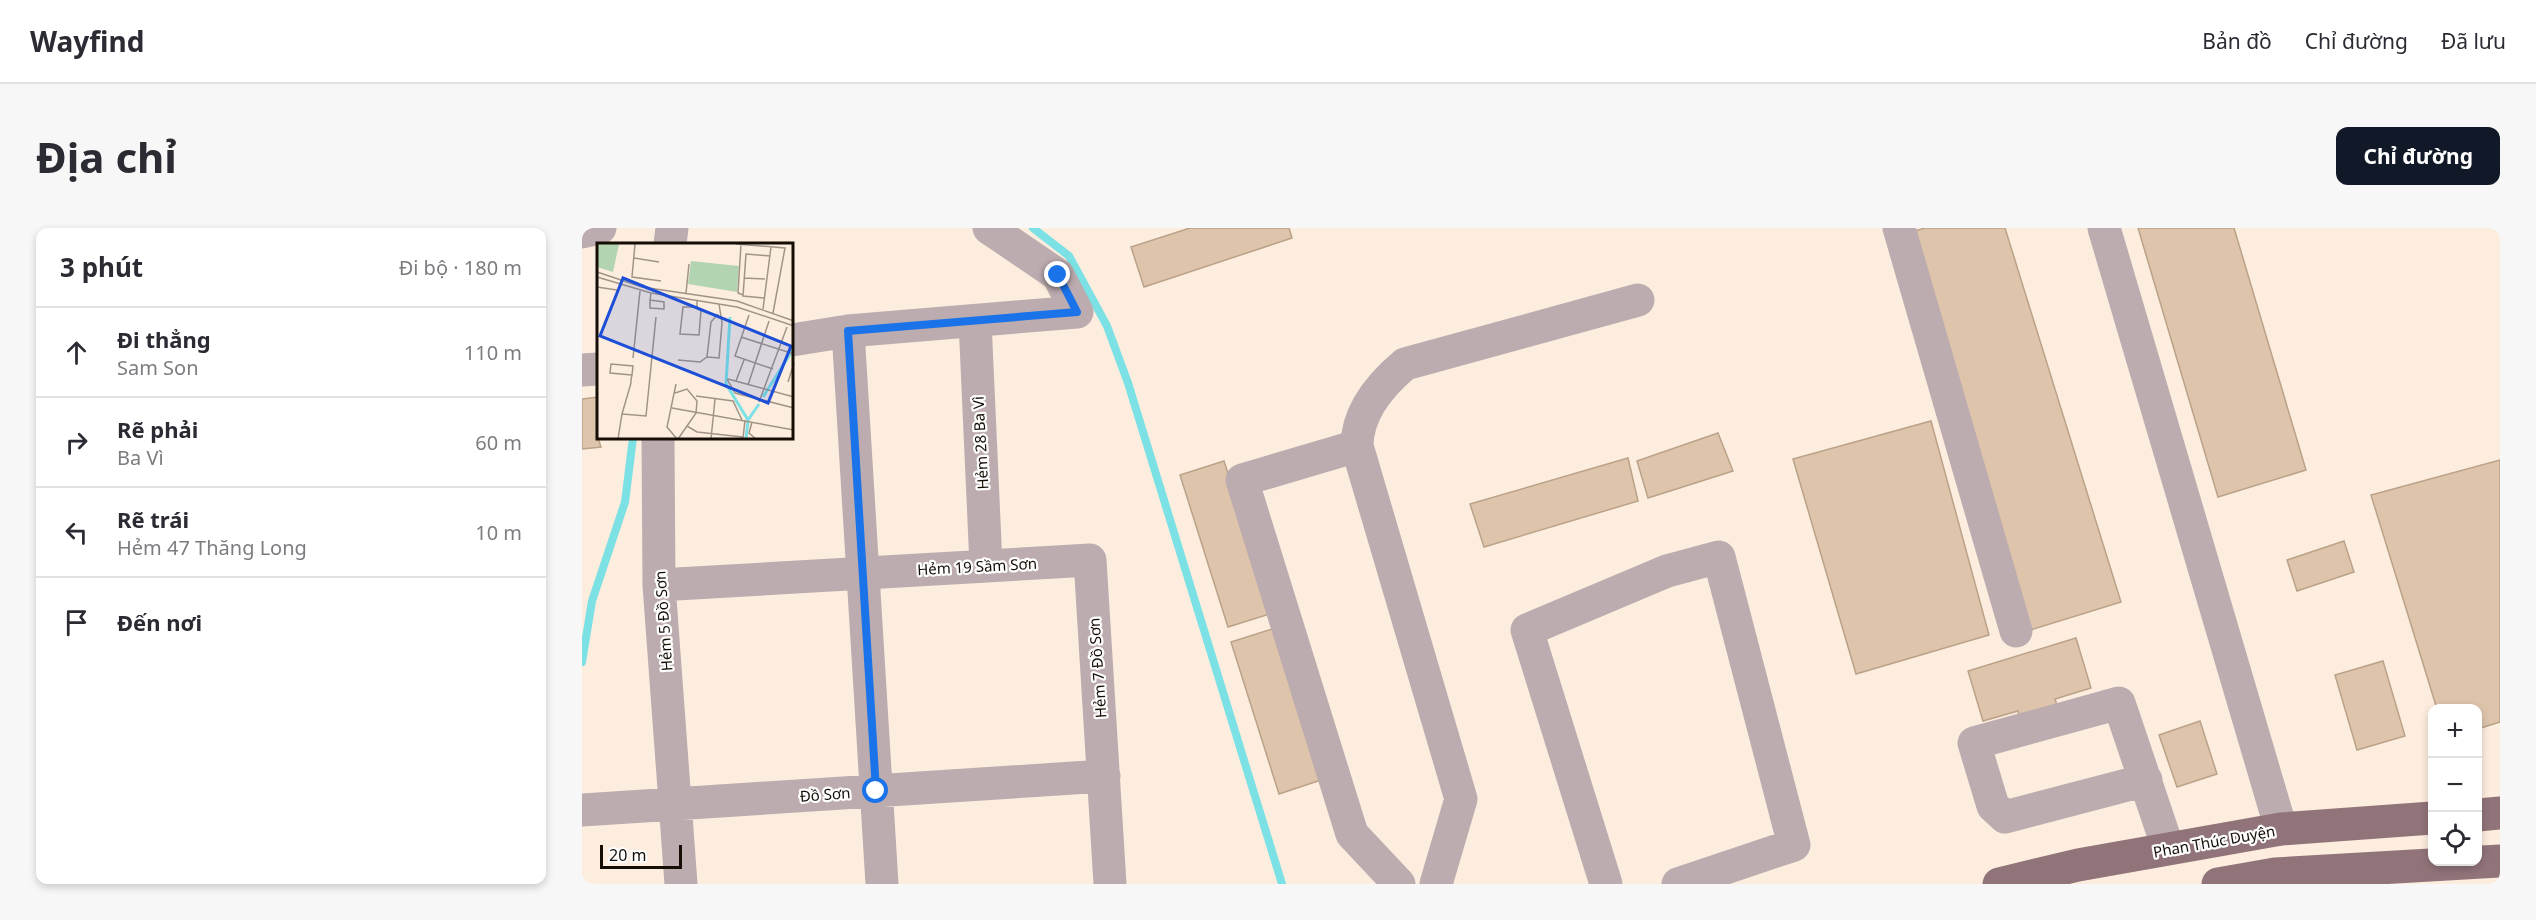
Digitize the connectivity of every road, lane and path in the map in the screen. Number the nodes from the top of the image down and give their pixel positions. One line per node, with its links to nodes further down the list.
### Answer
1 (600, 228): 6 (street)
2 (672, 228): 7 (street)
3 (988, 228): 9 (street)
4 (1899, 228): 20 (street)
5 (2104, 228): 29 (street)
6 (582, 232)
7 (670, 243)
8 (1638, 300): 15 (street)
9 (975, 321): 10 (street); 17 (street, Hẻm 28 Ba Vì)
10 (848, 331): 11 (street); 18 (street)
11 (794, 340)
12 (597, 369): 13 (street)
13 (582, 370)
14 (658, 440): 19 (street, Hẻm 5 Đồ Sơn)
15 (1358, 446): 36 (street); 37 (street)
16 (1090, 560): 17 (street, Hẻm 19 Sầm Sơn); 21 (street, Hẻm 7 Đồ Sơn)
17 (986, 565): 18 (street, Hẻm 19 Sầm Sơn)
18 (863, 571): 19 (street, Hẻm 19 Sầm Sơn); 23 (street)
19 (659, 585): 24 (street, Hẻm 5 Đồ Sơn)
20 (2016, 631)
21 (1104, 776): 23 (street, Đồ Sơn); 35 (street, Hẻm 7 Đồ Sơn)
22 (2146, 780): 22 (street); 30 (street)
23 (876, 791): 24 (street, Đồ Sơn); 34 (street)
24 (676, 804): 26 (street, Đồ Sơn); 33 (street, Hẻm 5 Đồ Sơn)
25 (2500, 813): 27 (main road)
26 (583, 815)
27 (2482, 815)
28 (2428, 818): 29 (main road, Phan Thúc Duyện)
29 (2281, 829): 30 (main road, Phan Thúc Duyện)
30 (2169, 848): 32 (main road, Phan Thúc Duyện)
31 (2500, 861): 41 (main road)
32 (2081, 874): 40 (main road, Phan Thúc Duyện)
33 (681, 884)
34 (882, 884)
35 (1110, 884)
36 (1399, 884)
37 (1436, 884)
38 (1606, 884): 39 (street)
39 (1678, 884)
40 (1999, 884)
41 (2218, 884)

